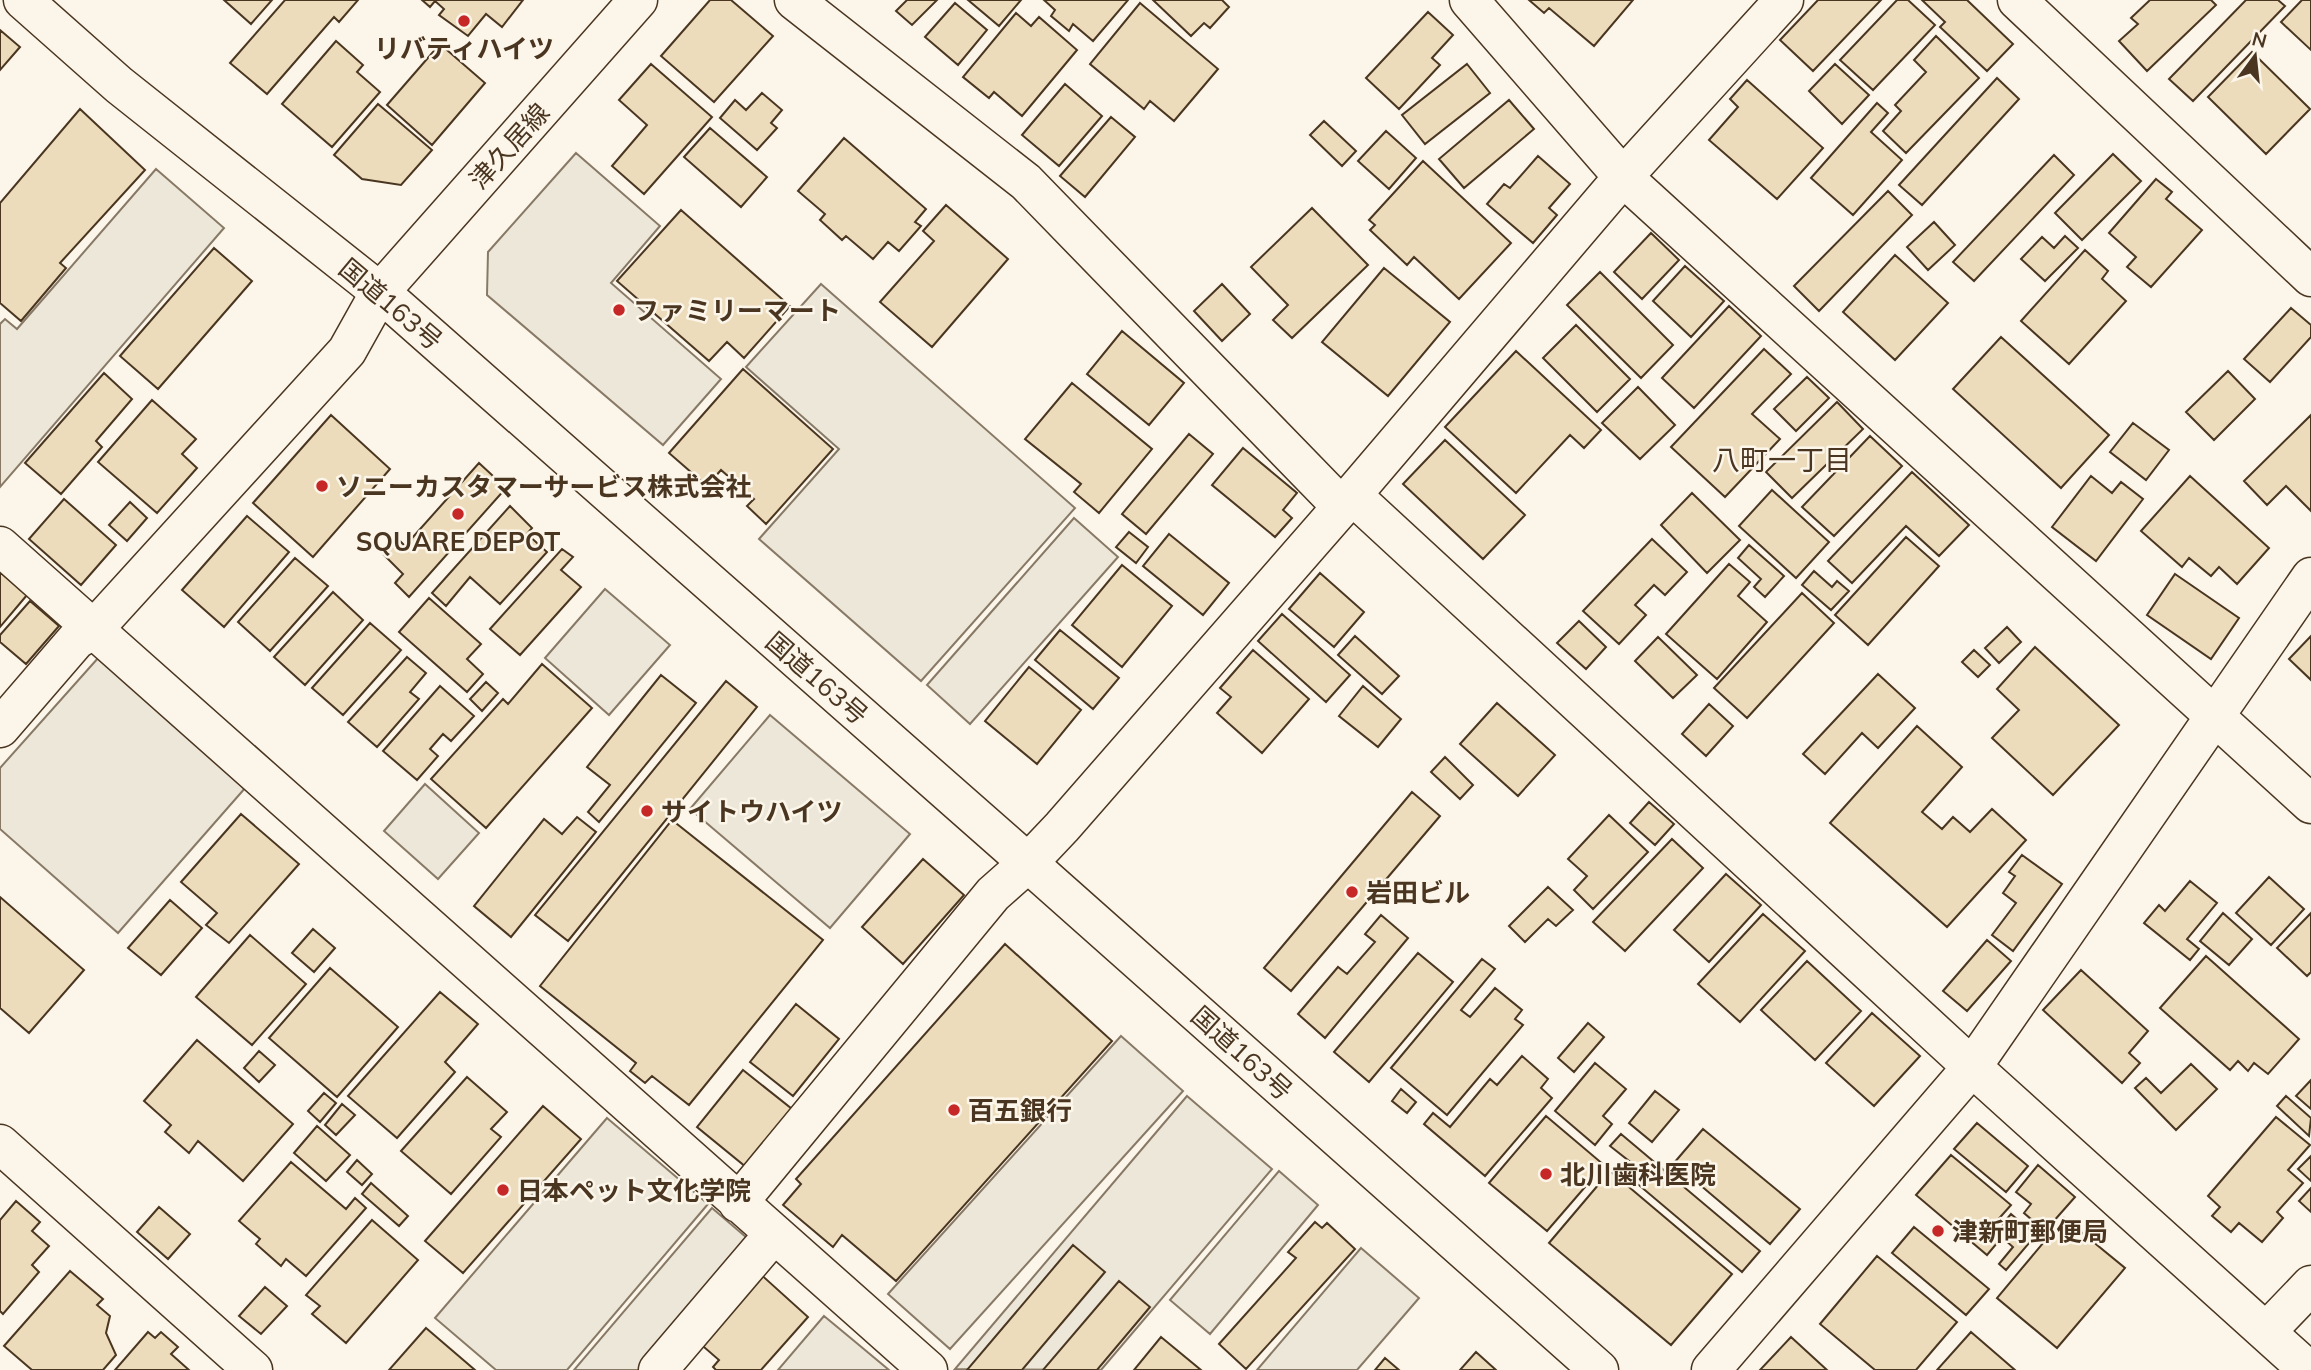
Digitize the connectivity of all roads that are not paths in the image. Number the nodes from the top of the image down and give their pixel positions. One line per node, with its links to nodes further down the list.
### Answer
1 (23, 0): 9 (main road, 国道163号)
2 (638, 0): 9 (main road, 津久居線)
3 (794, 0): 10 (main road)
4 (1469, 0): 7 (main road)
5 (1784, 0): 7 (main road)
6 (2017, 0): 8 (main road)
7 (1623, 177): 10 (main road); 14 (main road)
8 (2311, 277)
9 (380, 292): 13 (main road, 津久居線); 17 (main road, 国道163号)
10 (1346, 501): 17 (main road); 18 (main road)
11 (0, 546): 13 (main road)
12 (2311, 577): 14 (main road)
13 (94, 629): 15 (main road, 津久居線); 20 (main road)
14 (2216, 716): 16 (main road); 18 (main road)
15 (0, 728)
16 (2311, 804)
17 (1028, 863): 20 (main road); 27 (main road, 国道163号)
18 (1972, 1067): 23 (main road); 28 (main road)
19 (0, 1144): 24 (main road)
20 (738, 1203): 21 (main road)
21 (773, 1234): 25 (main road); 26 (main road)
22 (2311, 1285): 23 (main road)
23 (2266, 1332): 29 (main road)
24 (253, 1370)
25 (658, 1370)
26 (928, 1370)
27 (1599, 1370)
28 (1710, 1370)
29 (2308, 1370)

